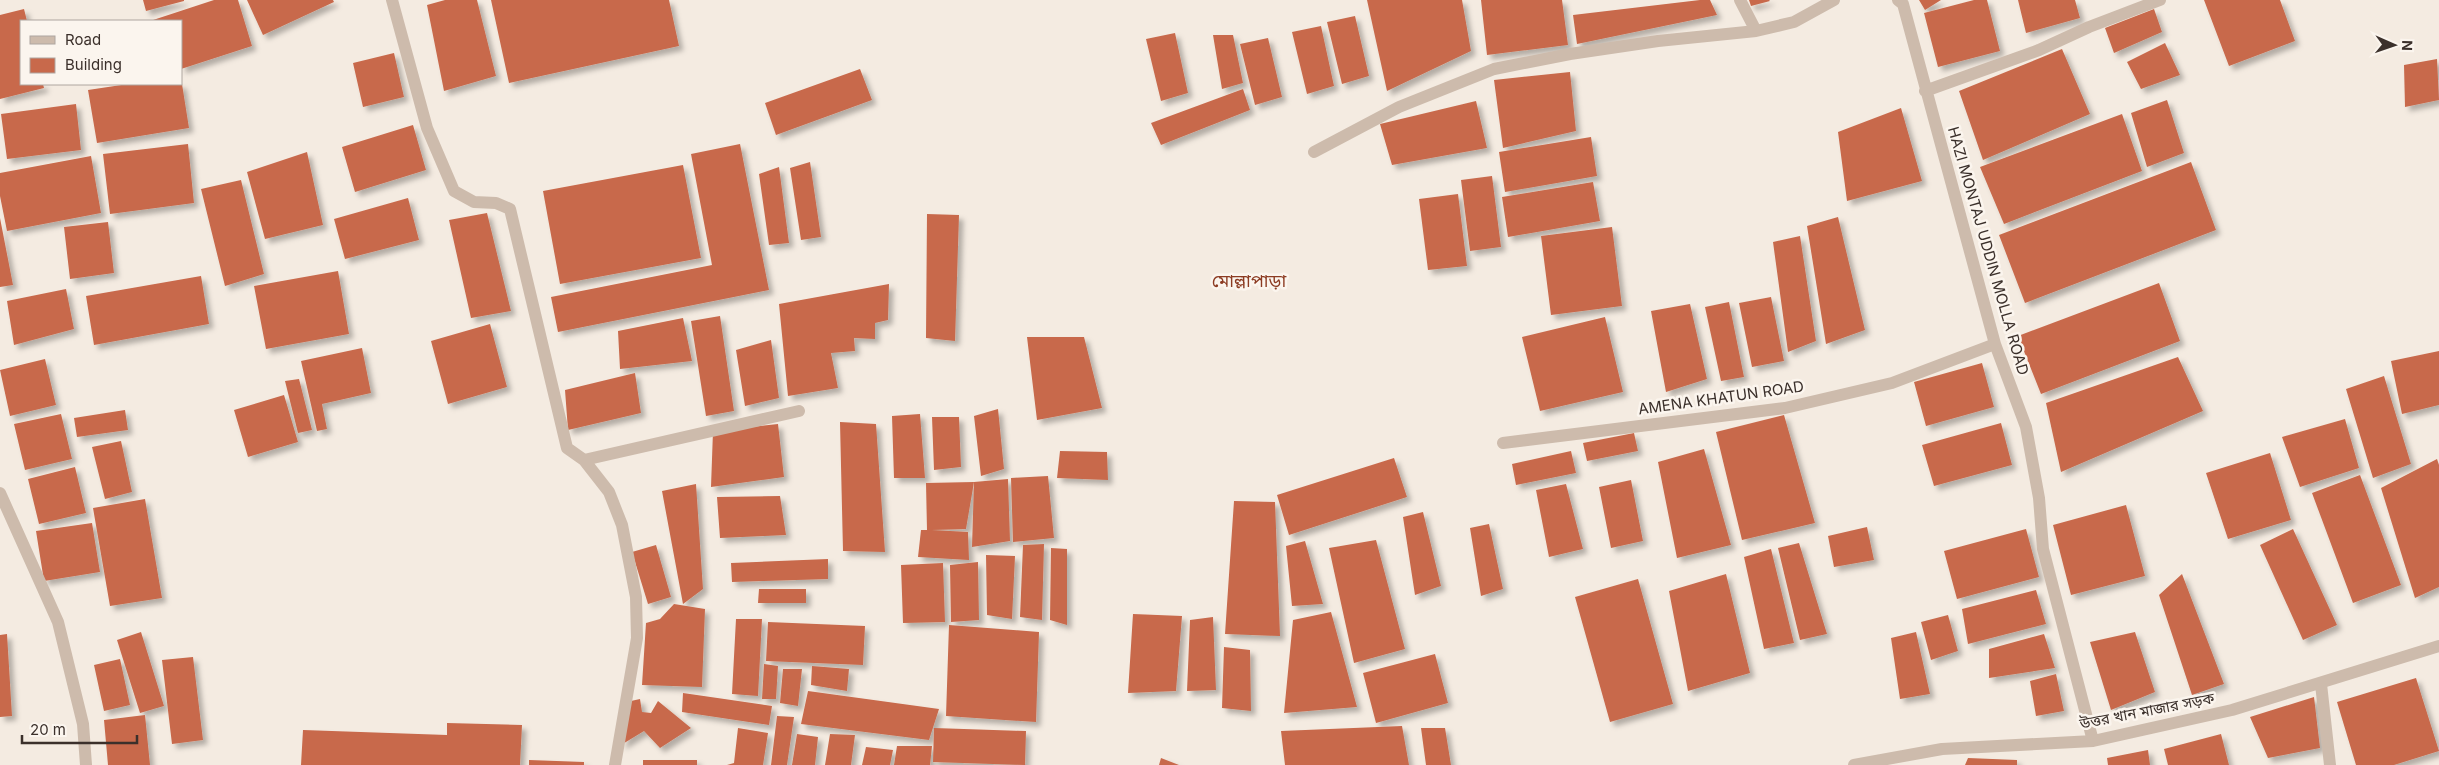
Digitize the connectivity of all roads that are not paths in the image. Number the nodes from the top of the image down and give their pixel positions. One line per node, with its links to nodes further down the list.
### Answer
1 (392, 0): 12 (street)
2 (1740, 0): 6 (street)
3 (1834, 0): 6 (street)
4 (1898, 0): 7 (street, HAZI MONTAJ UDDIN MOLLA ROAD)
5 (2160, 0): 7 (street)
6 (1756, 32): 8 (street)
7 (1925, 91): 9 (street, HAZI MONTAJ UDDIN MOLLA ROAD)
8 (1314, 152)
9 (1995, 344): 11 (street, AMENA KHATUN ROAD); 16 (street, HAZI MONTAJ UDDIN MOLLA ROAD)
10 (799, 411): 12 (street)
11 (1503, 443)
12 (584, 460): 18 (street)
13 (0, 493): 17 (street)
14 (2439, 646): 15 (street, উত্তর খান মাজার সড়ক)
15 (2321, 684): 16 (street, উত্তর খান মাজার সড়ক); 20 (street)
16 (2093, 741): 19 (street, উত্তর খান মাজার সড়ক)
17 (86, 765)
18 (615, 765)
19 (1854, 765)
20 (2330, 765)

